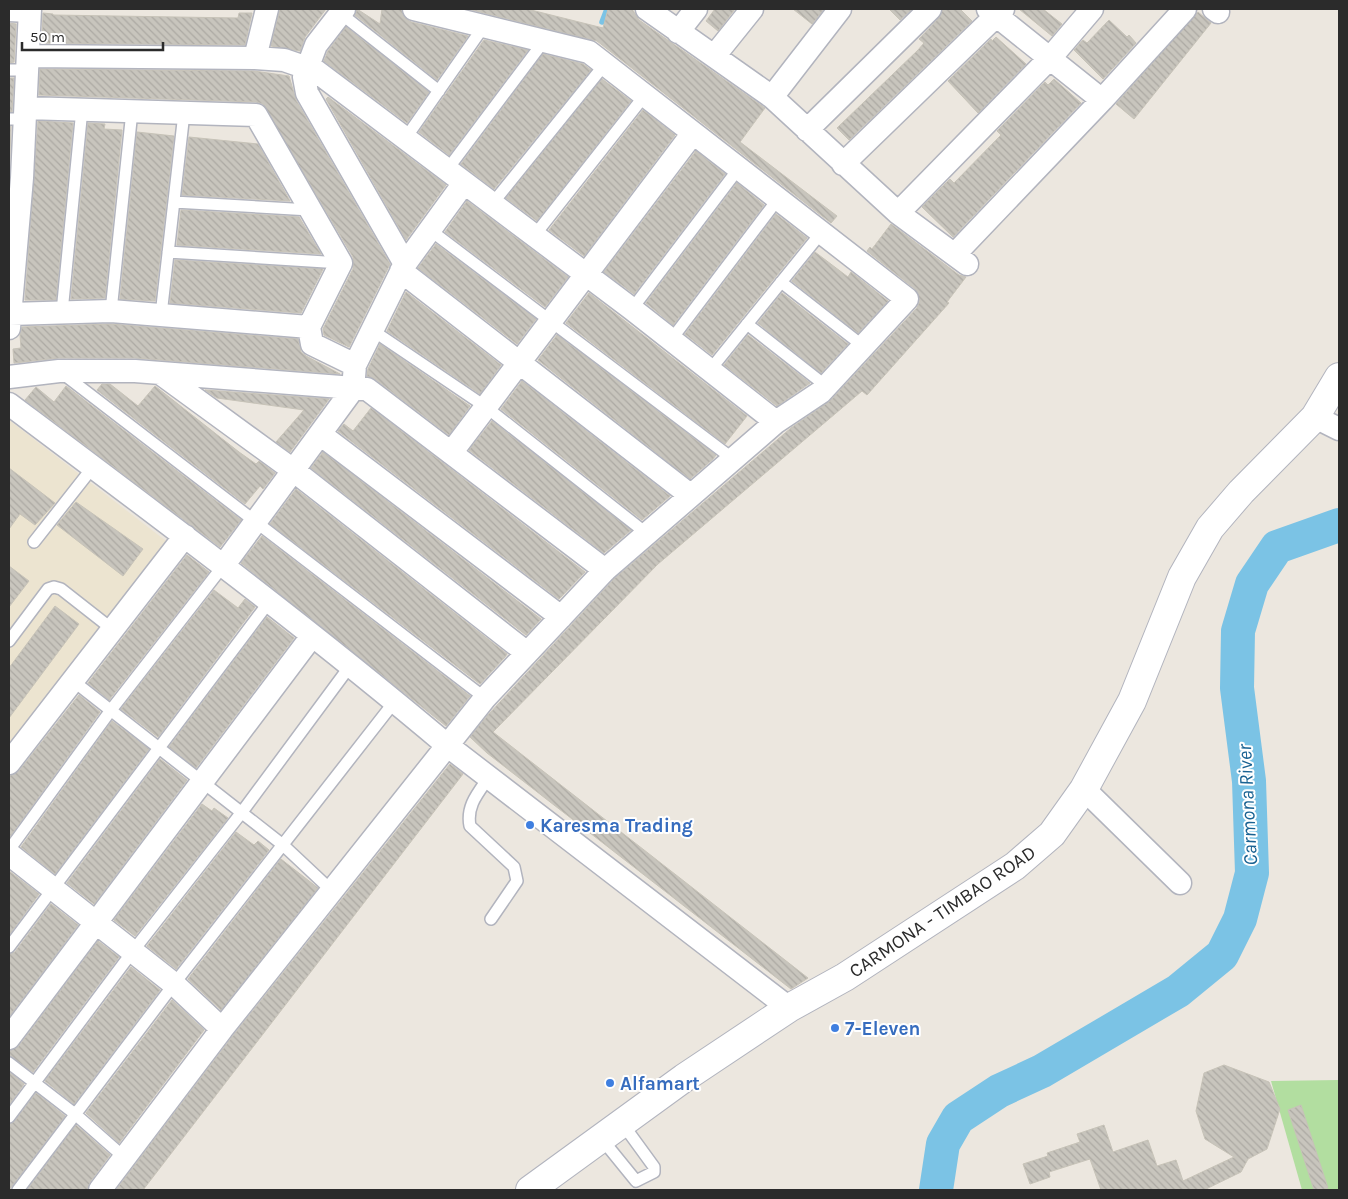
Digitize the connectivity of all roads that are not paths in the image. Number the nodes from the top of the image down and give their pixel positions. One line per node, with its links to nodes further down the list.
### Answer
1 (267, 9): 18 (street)
2 (414, 9): 13 (street)
3 (647, 9): 14 (street)
4 (696, 9): 14 (street)
5 (752, 9): 16 (street)
6 (840, 9): 24 (street)
7 (930, 9): 30 (street)
8 (1092, 9): 17 (street)
9 (1184, 9): 25 (street)
10 (23, 10): 20 (street)
11 (342, 11): 21 (street); 22 (lane)
12 (996, 11): 17 (street); 33 (street)
13 (484, 26): 15 (street); 22 (lane)
14 (678, 32): 16 (street)
15 (544, 41): 19 (street); 35 (lane)
16 (715, 55): 24 (street)
17 (1051, 57): 25 (street); 41 (street)
18 (256, 58): 20 (street); 21 (street)
19 (604, 64): 23 (street); 39 (lane)
20 (21, 65): 29 (street)
21 (308, 67): 32 (street); 48 (street)
22 (439, 91): 32 (lane)
23 (645, 95): 31 (street); 45 (lane)
24 (772, 97): 30 (street)
25 (1102, 100): 41 (street)
26 (82, 109): 27 (street); 29 (street); 54 (lane)
27 (132, 111): 28 (street); 53 (lane)
28 (184, 113): 38 (lane); 40 (street)
29 (20, 115): 36 (street)
30 (807, 130): 33 (street)
31 (693, 133): 34 (street); 49 (street)
32 (405, 139): 35 (street)
33 (843, 164): 41 (street)
34 (739, 168): 37 (street); 52 (lane)
35 (455, 176): 39 (street); 42 (street)
36 (16, 178): 43 (street)
37 (778, 199): 44 (street); 61 (lane)
38 (174, 202): 40 (lane); 46 (lane)
39 (492, 204): 45 (street)
40 (310, 210): 47 (street)
41 (898, 213)
42 (430, 230): 48 (street); 57 (lane)
43 (13, 231): 51 (street)
44 (821, 233): 50 (lane); 62 (street)
45 (534, 236): 49 (street)
46 (168, 252): 47 (lane); 55 (lane)
47 (341, 263): 59 (street)
48 (403, 268): 60 (street); 63 (street)
49 (587, 276): 52 (street); 57 (street)
50 (781, 282): 58 (lane); 62 (lane)
51 (11, 287): 56 (street)
52 (632, 309): 61 (street)
53 (111, 311): 54 (street); 55 (street)
54 (62, 312): 56 (street)
55 (161, 315): 59 (street)
56 (9, 321)
57 (551, 322): 63 (street); 78 (lane)
58 (747, 324): 65 (lane); 70 (lane)
59 (309, 327): 64 (street)
60 (372, 330): 64 (street); 73 (lane)
61 (671, 340): 65 (street)
62 (863, 346): 70 (street)
63 (520, 362): 73 (street); 81 (street)
64 (355, 365): 71 (street)
65 (710, 370): 74 (street)
66 (59, 371): 67 (street); 68 (street); 82 (lane)
67 (159, 373): 71 (street); 80 (street)
68 (9, 377)
69 (1339, 377): 75 (main road, CARMONA - TIMBAO ROAD)
70 (826, 386): 74 (street)
71 (354, 389): 76 (street); 77 (street)
72 (9, 404): 79 (street)
73 (486, 407): 77 (street); 83 (lane)
74 (776, 422): 78 (street)
75 (1327, 423): 104 (main road, CARMONA - TIMBAO ROAD)
76 (320, 434): 80 (street); 89 (street)
77 (451, 453): 87 (street)
78 (733, 459): 81 (street)
79 (93, 467): 84 (street); 85 (lane)
80 (293, 470): 82 (street); 93 (street)
81 (690, 495): 83 (street)
82 (254, 523): 86 (street); 96 (lane)
83 (646, 533): 87 (street)
84 (185, 536): 86 (street); 90 (street)
85 (34, 542)
86 (223, 566): 88 (street); 98 (lane)
87 (605, 570): 89 (street)
88 (269, 602): 91 (street); 100 (lane)
89 (561, 617): 93 (street)
90 (112, 629): 92 (lane); 95 (street)
91 (312, 636): 94 (street); 103 (street)
92 (9, 641)
93 (527, 653): 96 (street)
94 (350, 666): 97 (street); 105 (lane)
95 (72, 680): 98 (lane); 101 (street)
96 (485, 698): 99 (street)
97 (395, 701): 99 (street); 106 (lane)
98 (111, 710): 100 (lane); 107 (lane)
99 (448, 746): 102 (street); 111 (street)
100 (160, 748): 103 (lane); 110 (lane)
101 (9, 763)
102 (489, 777): 112 (lane); 117 (street)
103 (202, 780): 105 (lane); 113 (street)
104 (1084, 789): 109 (street); 117 (main road, CARMONA - TIMBAO ROAD)
105 (242, 812): 106 (lane); 115 (lane)
106 (283, 845): 111 (lane); 116 (lane)
107 (9, 850)
108 (9, 854): 110 (street)
109 (1180, 883)
110 (54, 890): 113 (street); 114 (lane)
111 (332, 891): 118 (street)
112 (491, 919)
113 (96, 923): 115 (street); 119 (street)
114 (9, 947)
115 (132, 951): 116 (street); 121 (lane)
116 (174, 984): 118 (street); 122 (lane)
117 (788, 1008): 127 (main road, CARMONA - TIMBAO ROAD)
118 (222, 1029): 124 (street)
119 (9, 1038)
120 (9, 1063): 121 (lane)
121 (35, 1083): 122 (lane); 123 (lane)
122 (75, 1114): 124 (lane); 125 (lane)
123 (9, 1116)
124 (126, 1158): 126 (street)
125 (18, 1190)
126 (100, 1190)
127 (530, 1190)

